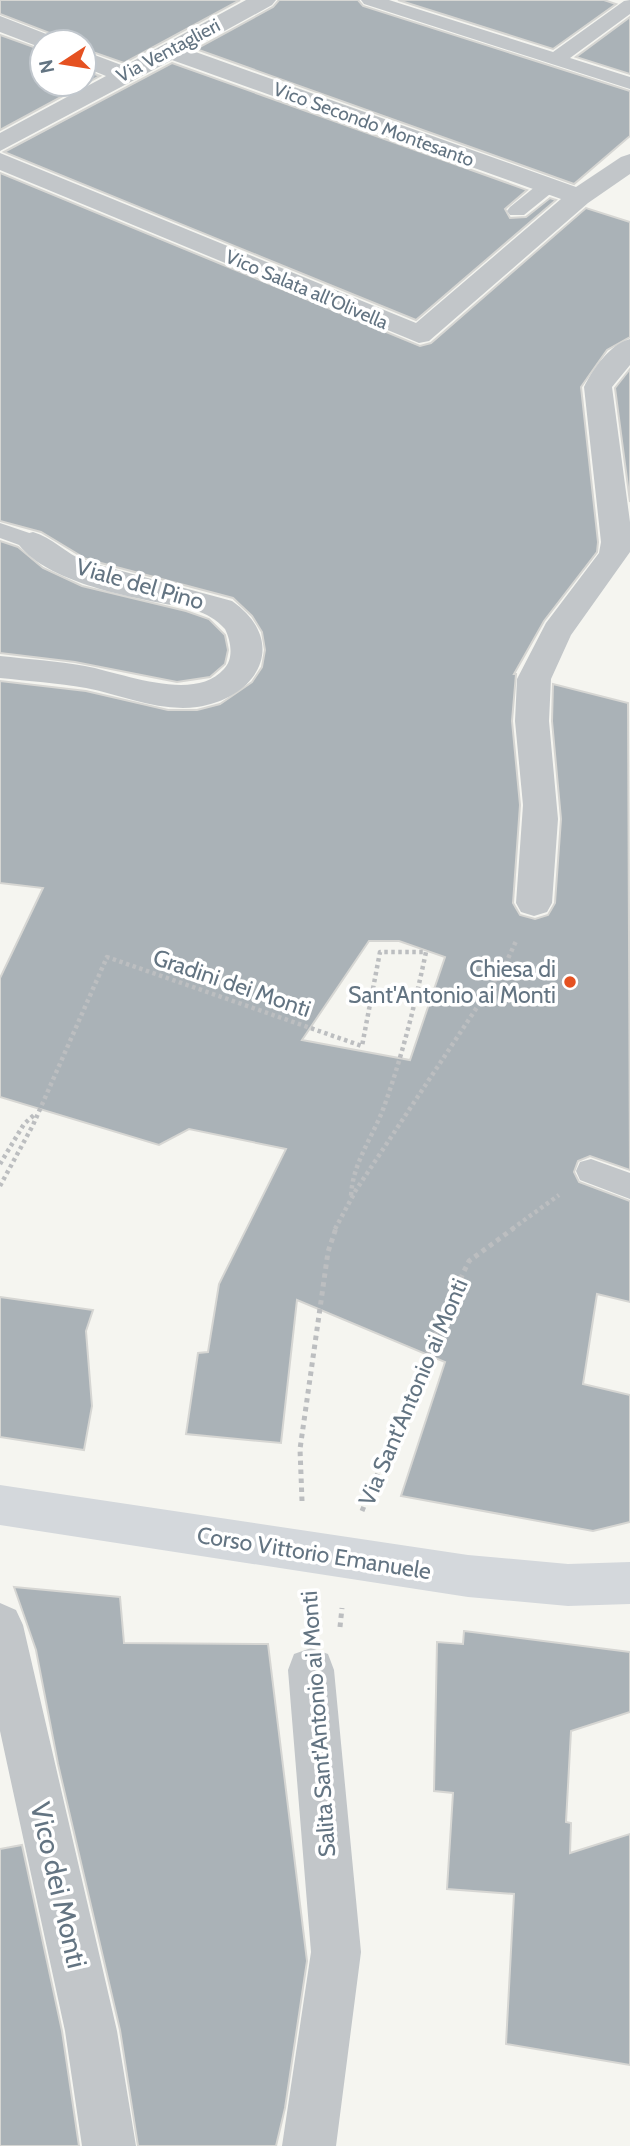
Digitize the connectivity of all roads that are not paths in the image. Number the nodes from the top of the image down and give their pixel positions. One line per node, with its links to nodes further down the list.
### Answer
1 (264, 0): 6 (street, Via Ventaglieri)
2 (370, 0): 7 (lane)
3 (630, 5): 7 (lane)
4 (0, 23): 5 (street)
5 (28, 35)
6 (168, 50): 9 (street, Via Ventaglieri); 14 (street, Vico Secondo Montesanto)
7 (557, 58): 10 (lane)
8 (98, 64): 9 (street)
9 (123, 74): 11 (street, Via Ventaglieri)
10 (630, 83)
11 (0, 143)
12 (0, 161): 15 (street, Vico Salata all'Olivella)
13 (630, 162): 15 (street)
14 (548, 186): 15 (street, Vico Secondo Montesanto); 16 (lane)
15 (579, 197)
16 (517, 211)
17 (630, 348): 18 (street)
18 (620, 494): 22 (street)
19 (0, 530): 20 (lane)
20 (33, 542): 21 (street, Viale del Pino)
21 (0, 667)
22 (534, 903)
23 (592, 1171): 24 (lane)
24 (630, 1186)
25 (5, 1506): 26 (main road, Corso Vittorio Emanuele)
26 (630, 1583)
27 (0, 1625): 29 (street, Vico dei Monti)
28 (313, 1691): 30 (street, Salita Sant'Antonio ai Monti)
29 (109, 2146)
30 (309, 2146)

